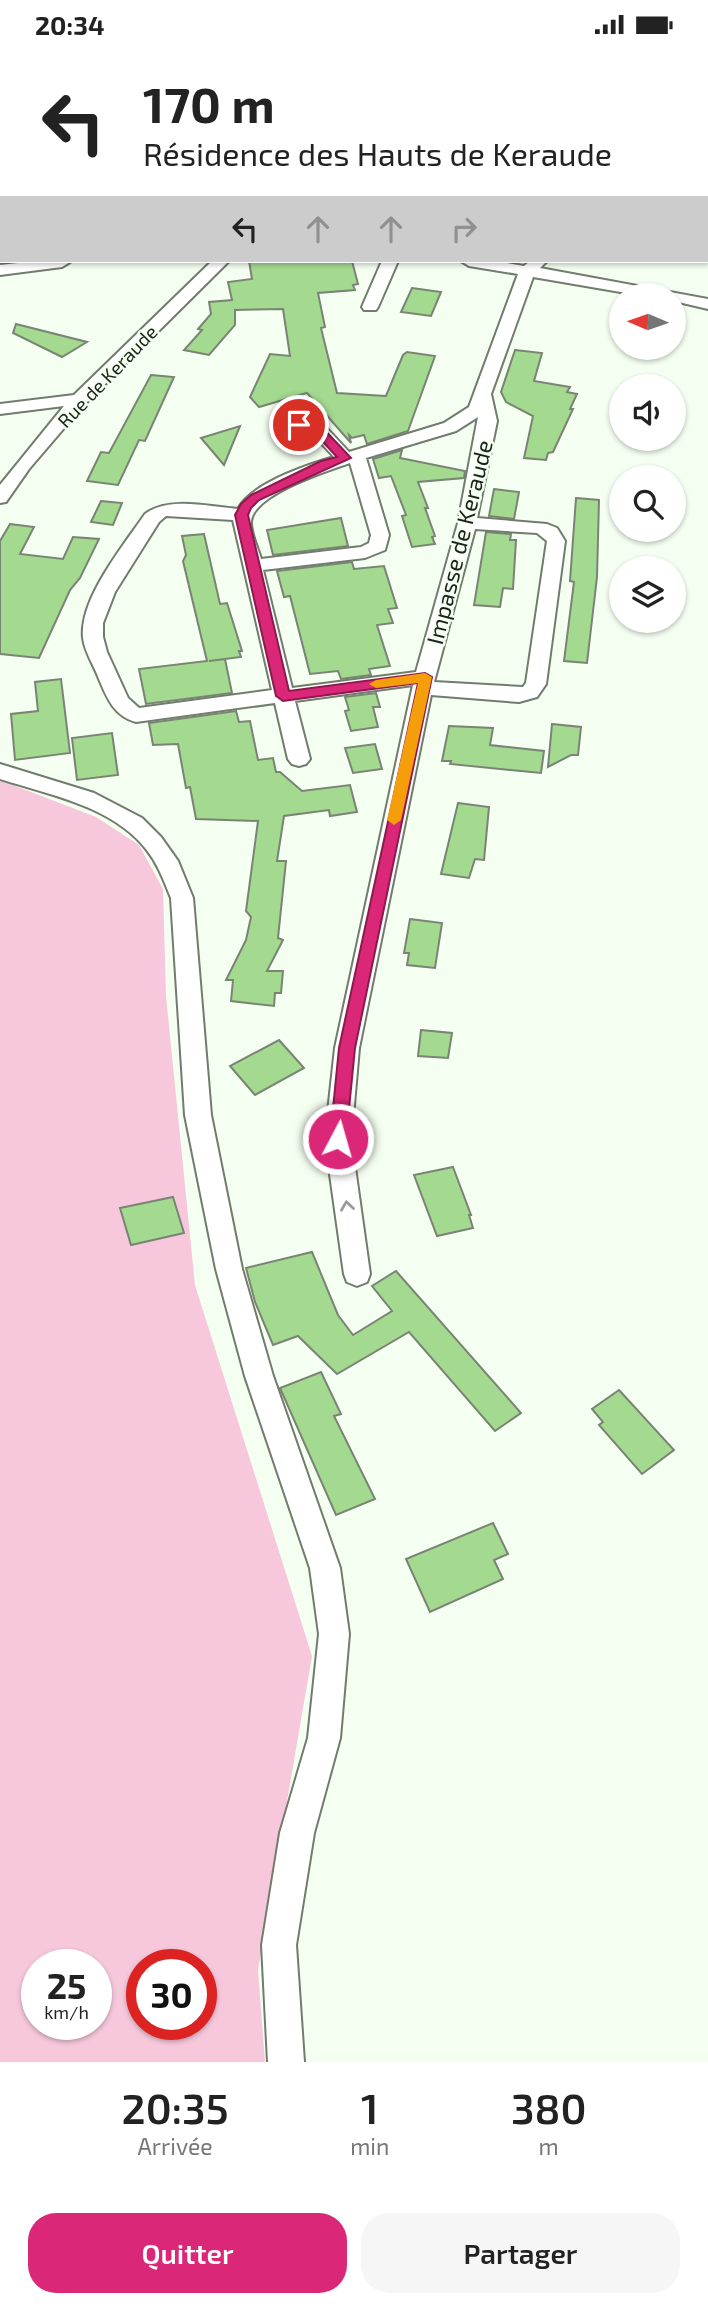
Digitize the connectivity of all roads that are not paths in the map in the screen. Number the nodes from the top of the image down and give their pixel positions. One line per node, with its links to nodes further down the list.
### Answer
1 (53, 263): 6 (street)
2 (219, 263): 12 (street, Rue de Keraude)
3 (389, 263): 10 (street)
4 (495, 263): 5 (street)
5 (533, 266): 7 (street); 11 (street, Impasse de Keraude)
6 (0, 269)
7 (613, 283)
8 (686, 299): 9 (street)
9 (708, 304)
10 (370, 307)
11 (482, 392): 15 (street); 18 (street, Impasse de Keraude)
12 (82, 398): 13 (street); 16 (street, Rue de Keraude)
13 (0, 409)
14 (284, 423): 15 (street)
15 (350, 457): 17 (street); 19 (street)
16 (0, 498)
17 (242, 515): 19 (street); 21 (street)
18 (467, 523): 20 (street, Impasse de Keraude); 20 (street)
19 (252, 566): 21 (street)
20 (424, 682): 21 (street); 24 (street, Impasse de Keraude, one-way to 20)
21 (283, 696): 22 (street)
22 (299, 758)
23 (0, 771): 25 (street)
24 (357, 1274)
25 (286, 2062)

